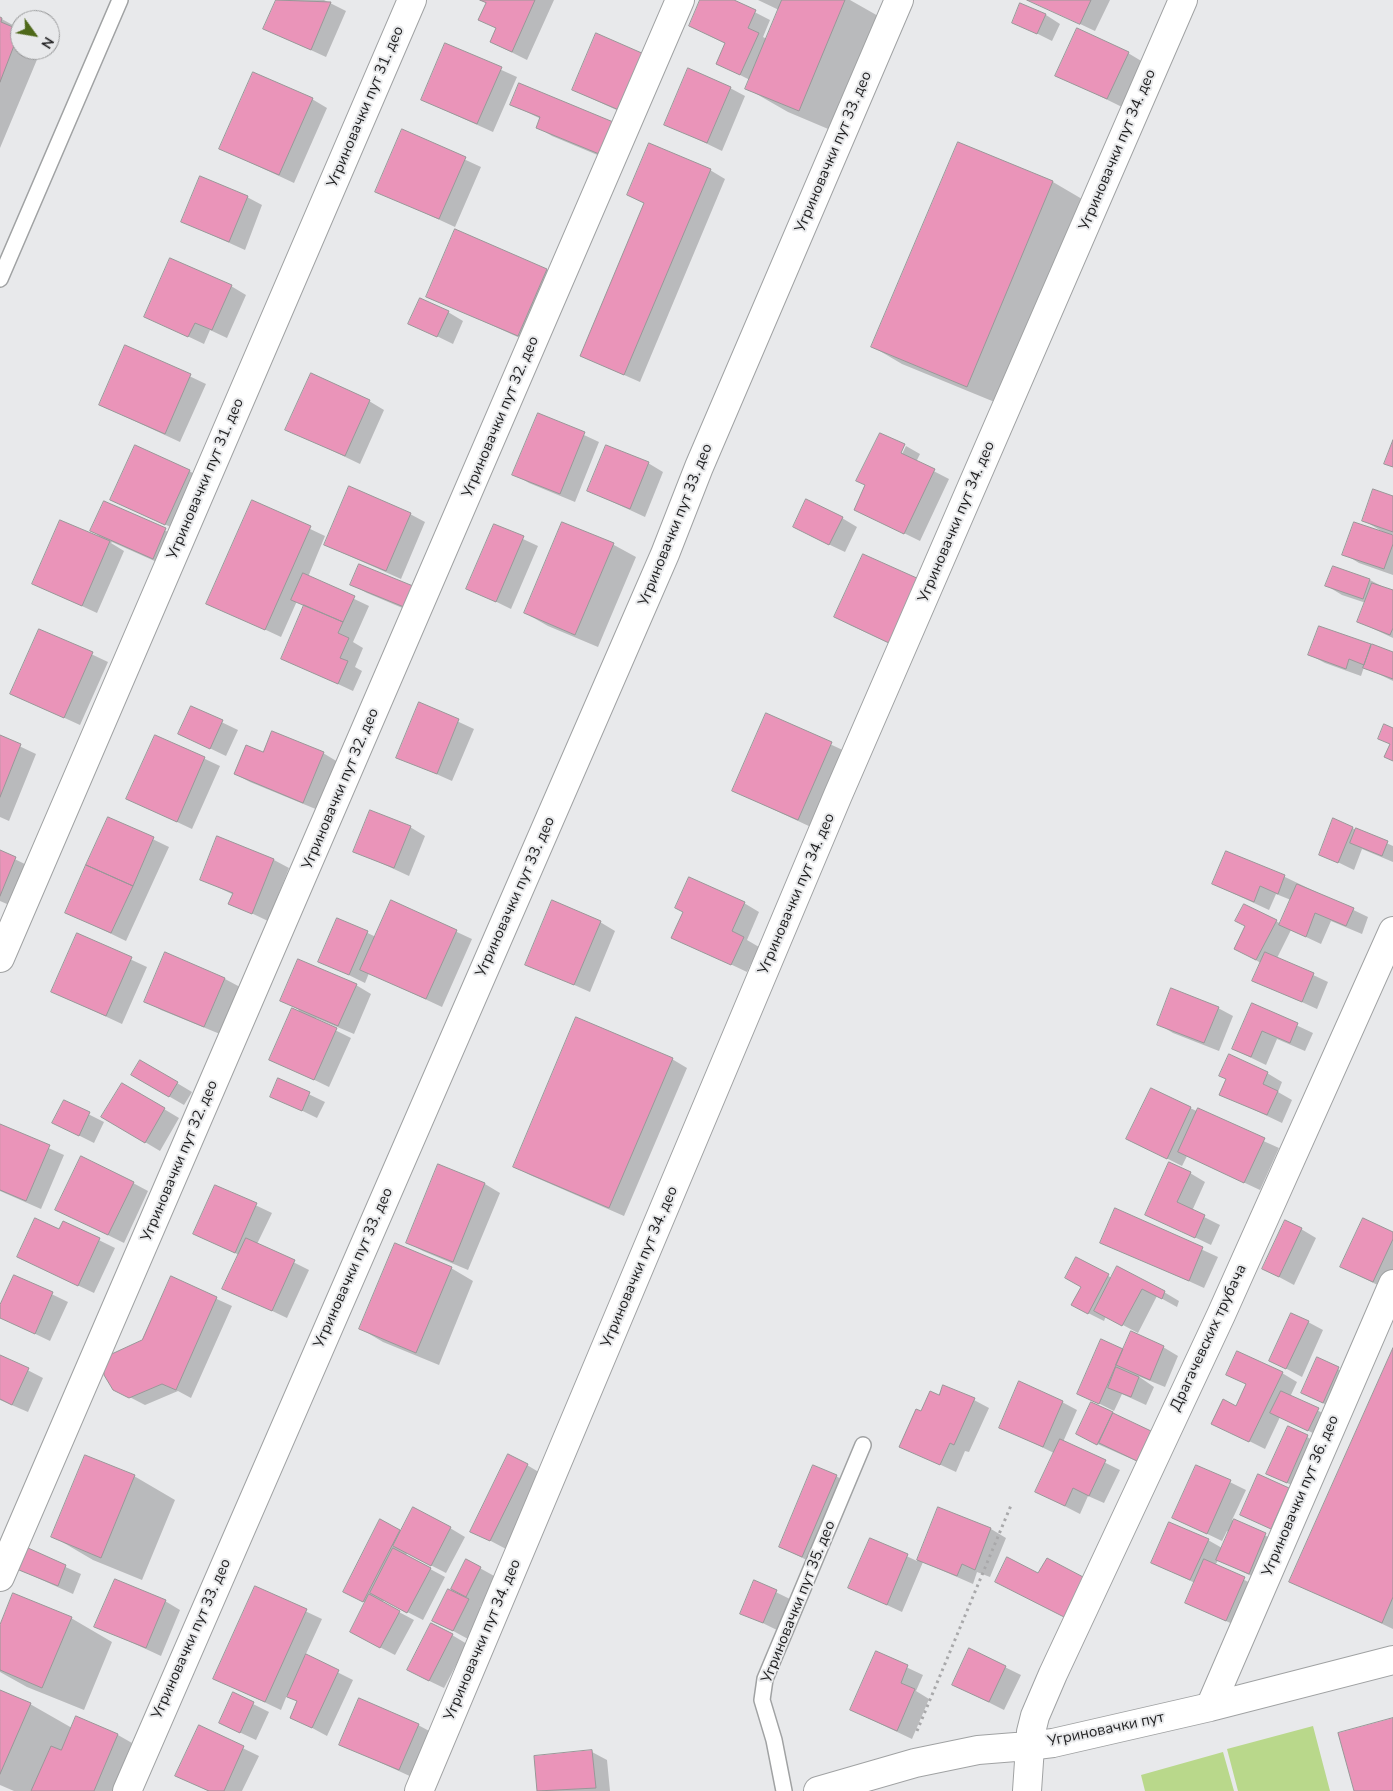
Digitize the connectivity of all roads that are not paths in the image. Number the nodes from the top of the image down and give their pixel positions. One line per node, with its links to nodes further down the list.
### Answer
1 (120, 0): 6 (lane)
2 (412, 0): 8 (street, Угриновачки пут 31. део)
3 (680, 0): 11 (street, Угриновачки пут 32. део)
4 (899, 0): 15 (street, Угриновачки пут 33. део)
5 (1183, 0): 16 (street, Угриновачки пут 34. део)
6 (0, 279)
7 (1393, 931): 14 (street, Драгачевских трубача)
8 (0, 958)
9 (1393, 1284): 13 (street, Угриновачки пут 36. део)
10 (863, 1445): 17 (lane, Угриновачки пут 35. део)
11 (0, 1577)
12 (1393, 1660): 13 (street, Угриновачки пут)
13 (1210, 1708): 14 (street, Угриновачки пут)
14 (1028, 1746): 18 (street, Угриновачки пут); 19 (street, Драгачевских трубача)
15 (127, 1791)
16 (419, 1791)
17 (784, 1791)
18 (818, 1791)
19 (1027, 1791)

